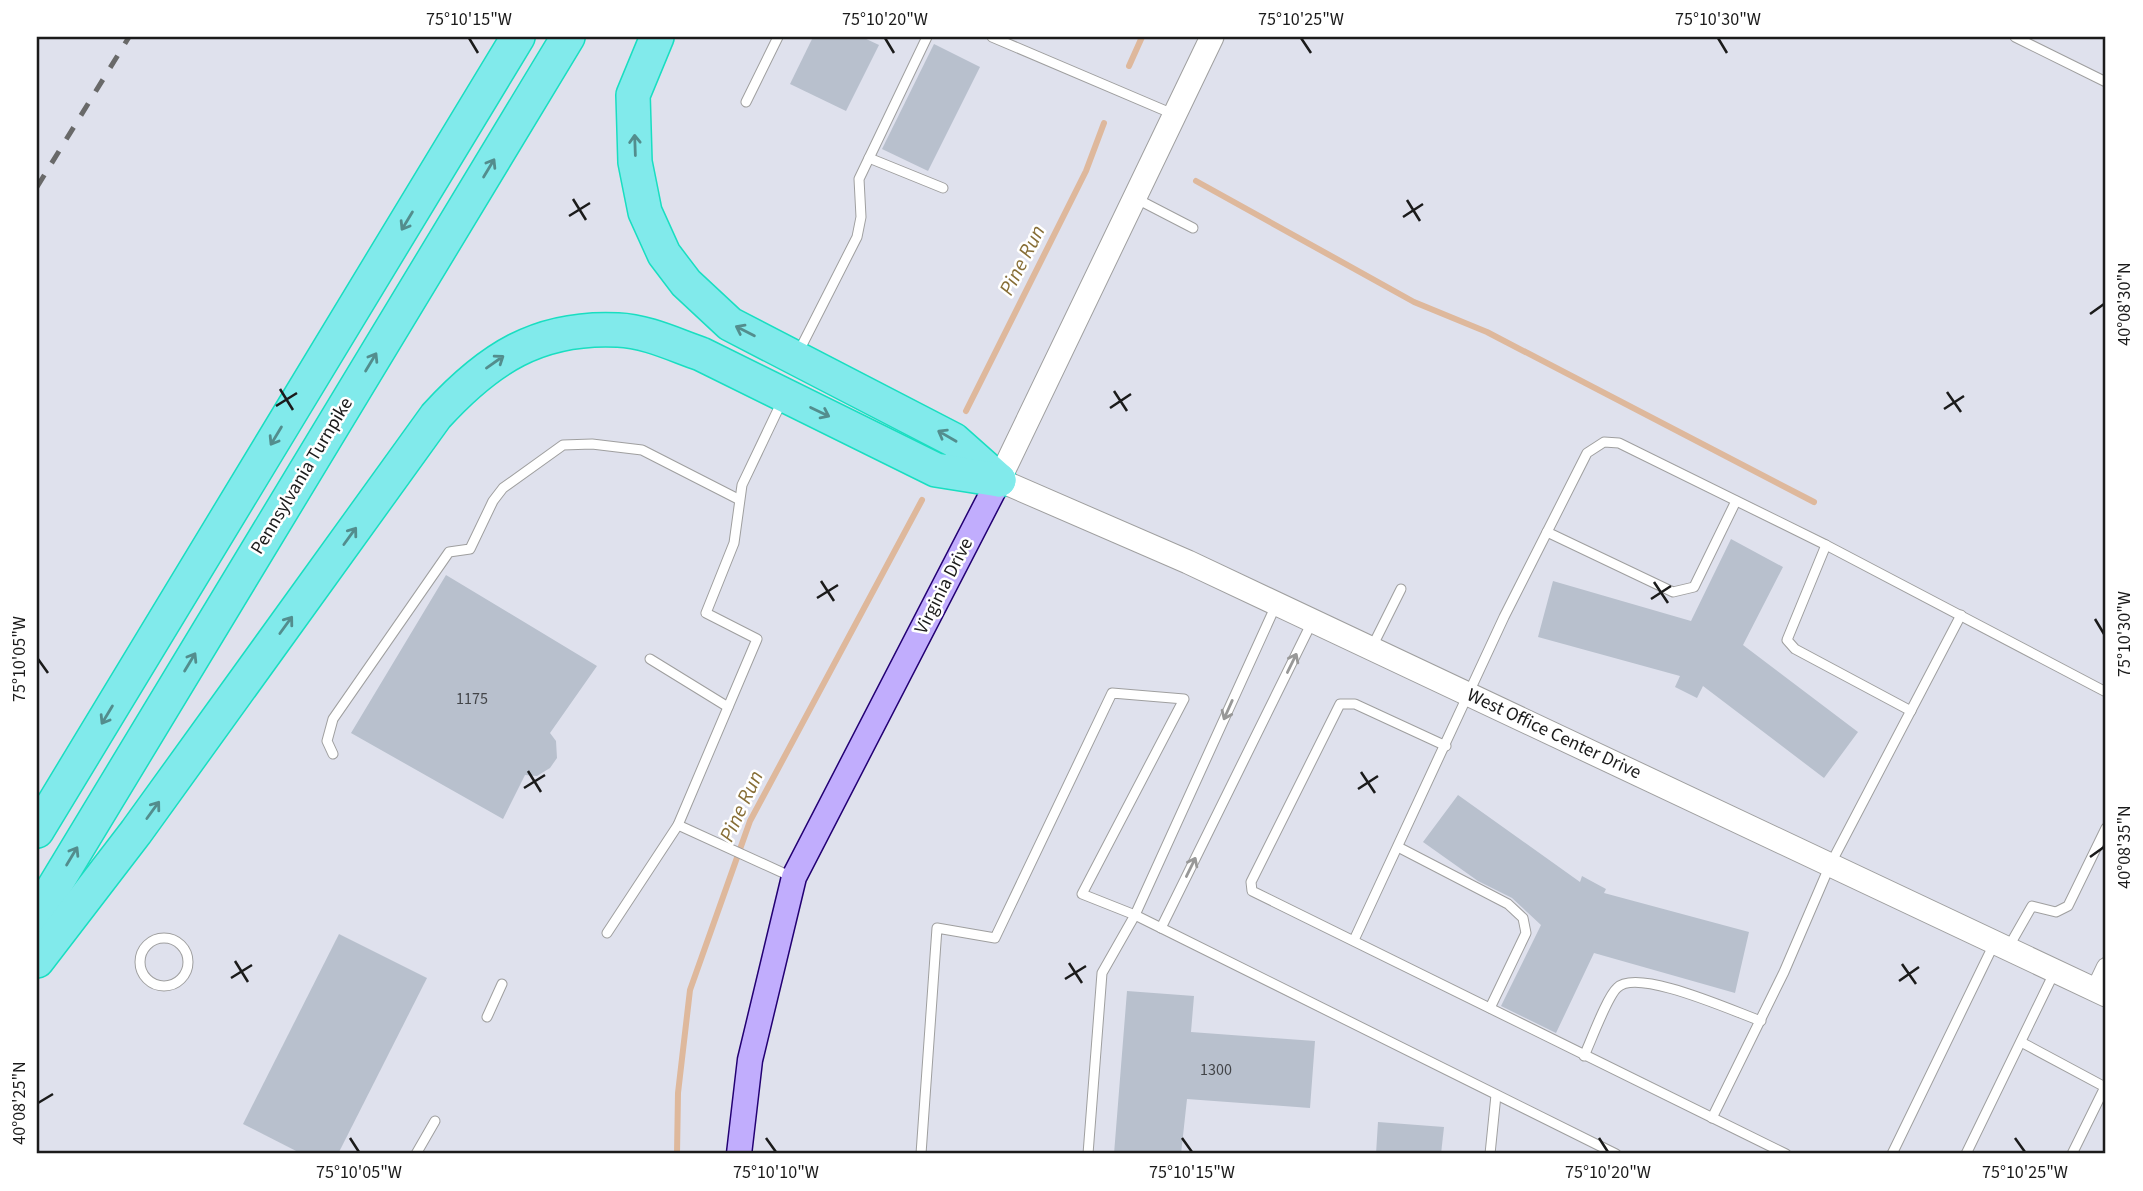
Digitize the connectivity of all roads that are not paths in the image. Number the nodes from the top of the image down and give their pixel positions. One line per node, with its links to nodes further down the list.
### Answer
1 (518, 37): 37 (highway, one-way to 37)
2 (568, 37): 41 (highway, Pennsylvania Turnpike, one-way to 2)
3 (657, 37): 16 (highway, one-way to 3)
4 (778, 37): 10 (lane)
5 (927, 37): 12 (lane)
6 (992, 37): 11 (lane)
7 (1212, 37): 11 (street, Virginia Drive)
8 (2015, 37): 9 (lane)
9 (2106, 82)
10 (746, 102)
11 (1175, 114): 14 (street, Virginia Drive)
12 (869, 158): 13 (lane); 16 (lane)
13 (943, 187)
14 (1135, 198): 15 (lane); 18 (street, Virginia Drive)
15 (1192, 228)
16 (796, 358): 18 (highway, one-way to 16)
17 (785, 395): 18 (highway, one-way to 18); 19 (lane); 48 (highway, one-way to 17)
18 (999, 480): 24 (street, West Office Center Drive); 40 (main road, Virginia Drive)
19 (738, 499): 31 (lane); 34 (lane)
20 (1736, 501): 21 (lane); 21 (lane); 22 (lane)
21 (1547, 531): 30 (lane)
22 (1826, 545): 25 (lane); 32 (lane)
23 (1401, 589): 27 (lane)
24 (1277, 604): 26 (street, West Office Center Drive); 42 (lane, one-way to 42)
25 (1961, 615): 29 (lane); 32 (lane)
26 (1313, 621): 27 (street, West Office Center Drive); 43 (lane, one-way to 26)
27 (1371, 648): 30 (street, West Office Center Drive)
28 (650, 659): 31 (lane)
29 (2106, 692)
30 (1469, 695): 33 (lane); 39 (street, West Office Center Drive)
31 (728, 707): 35 (lane)
32 (1911, 711): 39 (lane)
33 (1446, 746): 38 (lane); 45 (lane)
34 (333, 754)
35 (678, 825): 40 (lane); 44 (lane)
36 (2106, 828): 47 (lane)
37 (37, 831)
38 (1398, 847): 45 (lane); 53 (lane)
39 (1830, 865): 47 (street, West Office Center Drive); 55 (lane)
40 (794, 877): 62 (main road, Virginia Drive)
41 (37, 915)
42 (1135, 915): 43 (lane); 63 (lane); 64 (lane)
43 (1161, 928): 58 (lane)
44 (607, 933)
45 (1354, 940): 53 (lane)
46 (178, 943): 46 (lane)
47 (2001, 945): 50 (street, West Office Center Drive); 68 (lane)
48 (37, 961)
49 (2106, 967): 52 (street)
50 (2055, 971): 52 (street, West Office Center Drive); 56 (lane)
51 (502, 984): 54 (lane)
52 (2101, 993)
53 (1490, 1008): 57 (lane)
54 (486, 1017)
55 (1761, 1021): 57 (lane); 59 (lane)
56 (2021, 1042): 69 (lane); 70 (lane)
57 (1584, 1056): 59 (lane)
58 (1496, 1095): 65 (lane); 66 (lane)
59 (1712, 1118): 67 (lane)
60 (435, 1121): 61 (lane)
61 (416, 1154)
62 (739, 1154)
63 (921, 1154)
64 (1088, 1154)
65 (1490, 1154)
66 (1616, 1154)
67 (1786, 1154)
68 (1892, 1154)
69 (1966, 1154)
70 (2072, 1154)

